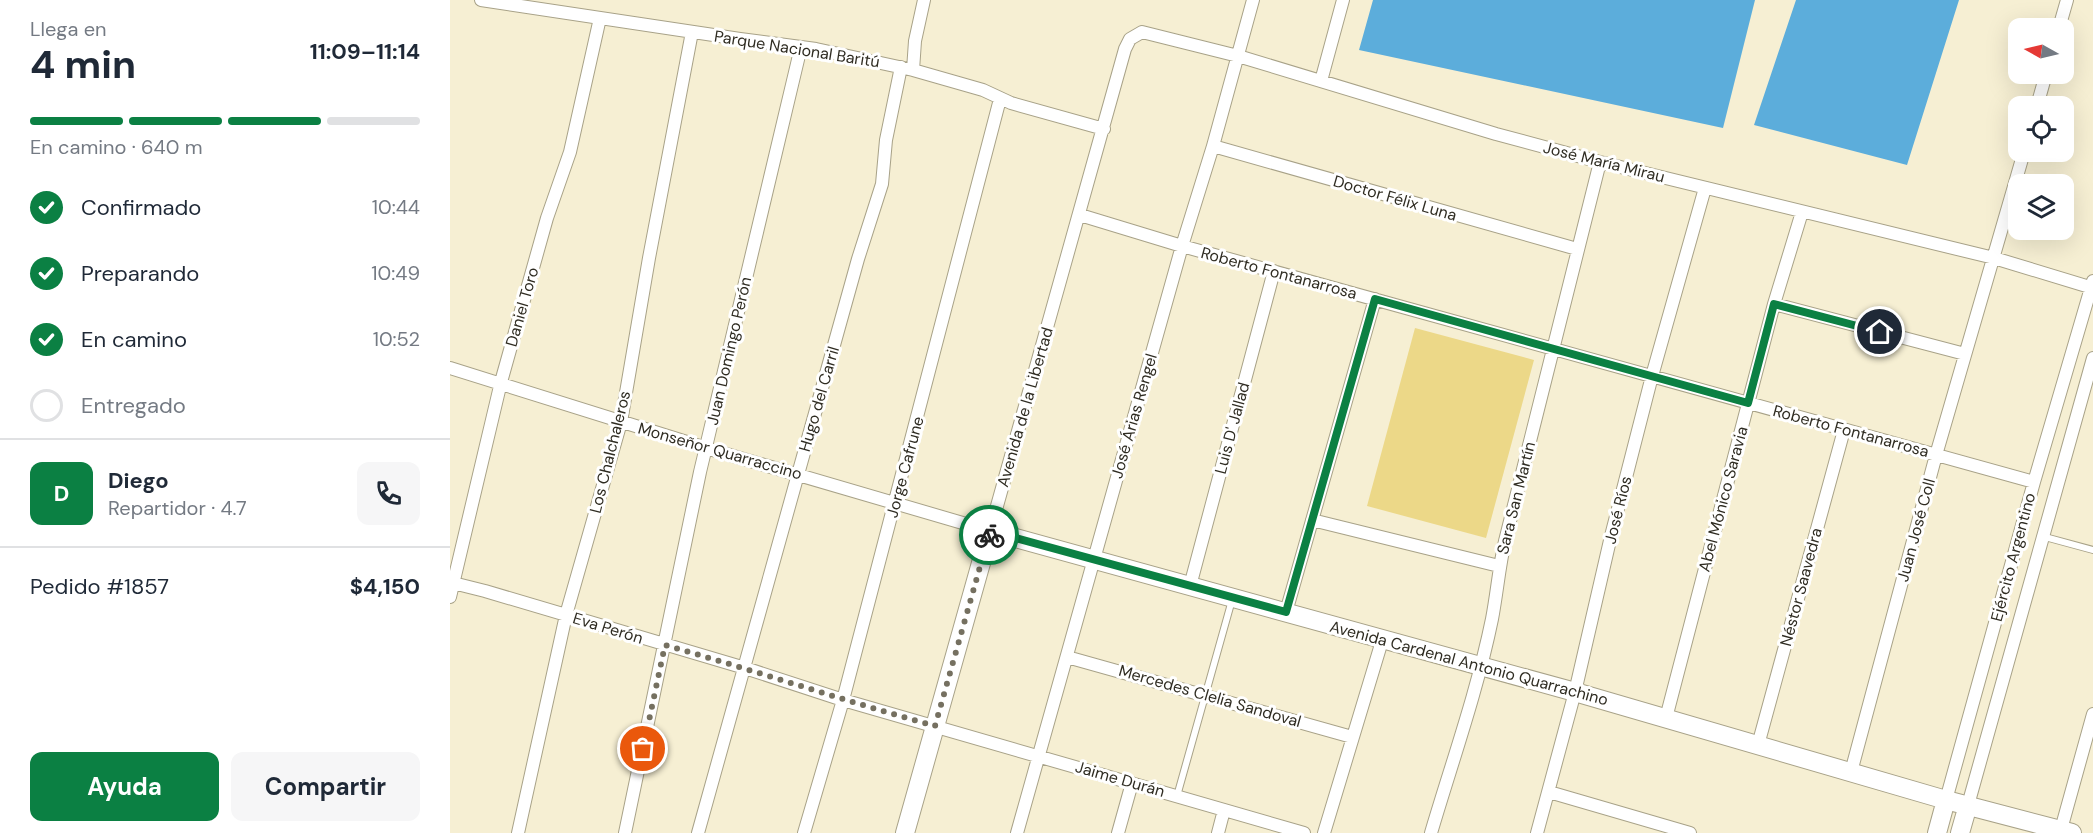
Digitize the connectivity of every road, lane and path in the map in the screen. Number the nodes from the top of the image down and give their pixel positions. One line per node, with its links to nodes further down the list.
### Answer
1 (481, 0): 6 (street, Parque Nacional Baritú)
2 (924, 0): 12 (street, Hugo del Carril)
3 (1253, 0): 11 (street, José Árias Rengel)
4 (1343, 0): 13 (street)
5 (2067, 0): 7 (street)
6 (600, 18): 8 (street, Parque Nacional Baritú); 34 (street, Daniel Toro)
7 (2062, 18)
8 (692, 32): 9 (street, Parque Nacional Baritú); 36 (street, Los Chalchaleros)
9 (801, 46): 12 (street, Parque Nacional Baritú); 38 (street, Juan Domingo Perón)
10 (1125, 50): 11 (street, José María Mirau); 15 (street, Avenida de la Libertad)
11 (1238, 56): 13 (street, José María Mirau); 16 (street, José Árias Rengel)
12 (907, 68): 14 (street, Parque Nacional Baritú); 40 (street, Hugo del Carril)
13 (1321, 81): 17 (street, José María Mirau)
14 (1000, 99): 15 (street, Parque Nacional Baritú); 42 (street, Jorge Cafrune)
15 (1104, 129): 21 (street, Avenida de la Libertad)
16 (1213, 146): 22 (street, José Árias Rengel); 23 (street, Doctor Félix Luna)
17 (1600, 162): 19 (street, José María Mirau); 23 (street, Sara San Martín)
18 (2021, 162): 24 (street, Juan José Coll)
19 (1705, 188): 20 (street, José María Mirau); 33 (street, José Ríos)
20 (1802, 212): 24 (street, José María Mirau); 28 (street, Abel Mónico Saravia)
21 (1080, 215): 22 (street, Roberto Fontanarrosa); 44 (street, Avenida de la Libertad)
22 (1182, 246): 25 (street, Roberto Fontanarrosa); 47 (street, José Árias Rengel)
23 (1577, 249): 29 (street, Sara San Martín)
24 (1994, 258): 26 (street, José María Mirau); 30 (street, Juan José Coll)
25 (1274, 271): 27 (street, Roberto Fontanarrosa); 50 (street, Luis D' Jallad)
26 (2092, 285): 41 (street, Ejército Argentino)
27 (1375, 299): 29 (street, Roberto Fontanarrosa); 43 (street)
28 (1774, 304): 30 (street); 35 (street, Abel Mónico Saravia)
29 (1553, 350): 33 (street, Roberto Fontanarrosa); 48 (street, Sara San Martín)
30 (1965, 354): 39 (street, Juan José Coll)
31 (2093, 358): 45 (street, Ejército Argentino)
32 (450, 368): 34 (street, Monseñor Quarraccino)
33 (1652, 376): 35 (street, Roberto Fontanarrosa); 60 (street, José Ríos)
34 (501, 382): 36 (street, Monseñor Quarraccino); 49 (street, Daniel Toro)
35 (1748, 403): 37 (street, Roberto Fontanarrosa); 64 (street, Abel Mónico Saravia)
36 (621, 422): 38 (street, Monseñor Quarraccino); 54 (street, Los Chalchaleros)
37 (1844, 430): 39 (street, Roberto Fontanarrosa); 67 (street, Néstor Saavedra)
38 (706, 448): 40 (street, Monseñor Quarraccino); 56 (street, Juan Domingo Perón)
39 (1936, 455): 41 (street, Roberto Fontanarrosa); 69 (street, Juan José Coll)
40 (798, 474): 42 (street, Monseñor Quarraccino); 59 (street, Hugo del Carril)
41 (2034, 482): 73 (street, Ejército Argentino)
42 (895, 504): 44 (street, Monseñor Quarraccino); 62 (street, Jorge Cafrune)
43 (1312, 520): 48 (street); 53 (street)
44 (990, 531): 47 (street, Avenida Cardenal Antonio Quarrachino); 65 (street, Avenida de la Libertad)
45 (2045, 537): 46 (lane); 74 (street, Ejército Argentino)
46 (2093, 550)
47 (1094, 560): 50 (street, Avenida Cardenal Antonio Quarrachino); 57 (street, José Árias Rengel)
48 (1499, 566): 58 (street, Sara San Martín)
49 (453, 583): 51 (street, Daniel Toro); 54 (street, Eva Perón)
50 (1190, 586): 52 (street, Avenida Cardenal Antonio Quarrachino)
51 (450, 597)
52 (1233, 597): 53 (street, Avenida Cardenal Antonio Quarrachino); 61 (lane)
53 (1286, 612): 55 (street, Avenida Cardenal Antonio Quarrachino)
54 (566, 615): 56 (street, Eva Perón); 77 (street, Los Chalchaleros)
55 (1382, 640): 58 (street, Avenida Cardenal Antonio Quarrachino); 66 (street)
56 (665, 645): 59 (street, Eva Perón); 78 (street, Juan Domingo Perón)
57 (1068, 657): 61 (street, Mercedes Clelia Sandoval); 68 (street, José Árias Rengel)
58 (1480, 667): 60 (street, Avenida Cardenal Antonio Quarrachino); 87 (street, Sara San Martín)
59 (745, 668): 62 (street, Eva Perón); 79 (street, Hugo del Carril)
60 (1575, 692): 64 (street, Avenida Cardenal Antonio Quarrachino); 71 (street, José Ríos)
61 (1206, 694): 66 (street, Mercedes Clelia Sandoval); 72 (lane)
62 (843, 700): 65 (street, Eva Perón); 80 (street, Jorge Cafrune)
63 (2093, 714): 76 (street)
64 (1666, 718): 67 (street, Avenida Cardenal Antonio Quarrachino)
65 (935, 726): 68 (street, Jaime Durán); 81 (street, Avenida de la Libertad)
66 (1353, 736): 86 (street)
67 (1758, 745): 69 (street, Avenida Cardenal Antonio Quarrachino)
68 (1038, 757): 70 (street, Jaime Durán); 82 (street, José Árias Rengel)
69 (1851, 772): 73 (street, Avenida Cardenal Antonio Quarrachino)
70 (1132, 783): 72 (street, Jaime Durán); 83 (street)
71 (1549, 792): 88 (street, José Ríos); 89 (street)
72 (1177, 796): 75 (street, Jaime Durán)
73 (1946, 801): 74 (street); 90 (street, Ejército Argentino)
74 (1968, 805): 76 (street); 91 (street, Ejército Argentino)
75 (1224, 810): 84 (street); 85 (street, Jaime Durán)
76 (2064, 832)
77 (518, 833)
78 (625, 833)
79 (698, 833)
80 (804, 833)
81 (905, 833)
82 (1017, 833)
83 (1118, 833)
84 (1218, 833)
85 (1304, 833)
86 (1324, 833)
87 (1431, 833)
88 (1537, 833)
89 (1690, 833)
90 (1937, 833)
91 (1960, 833)

